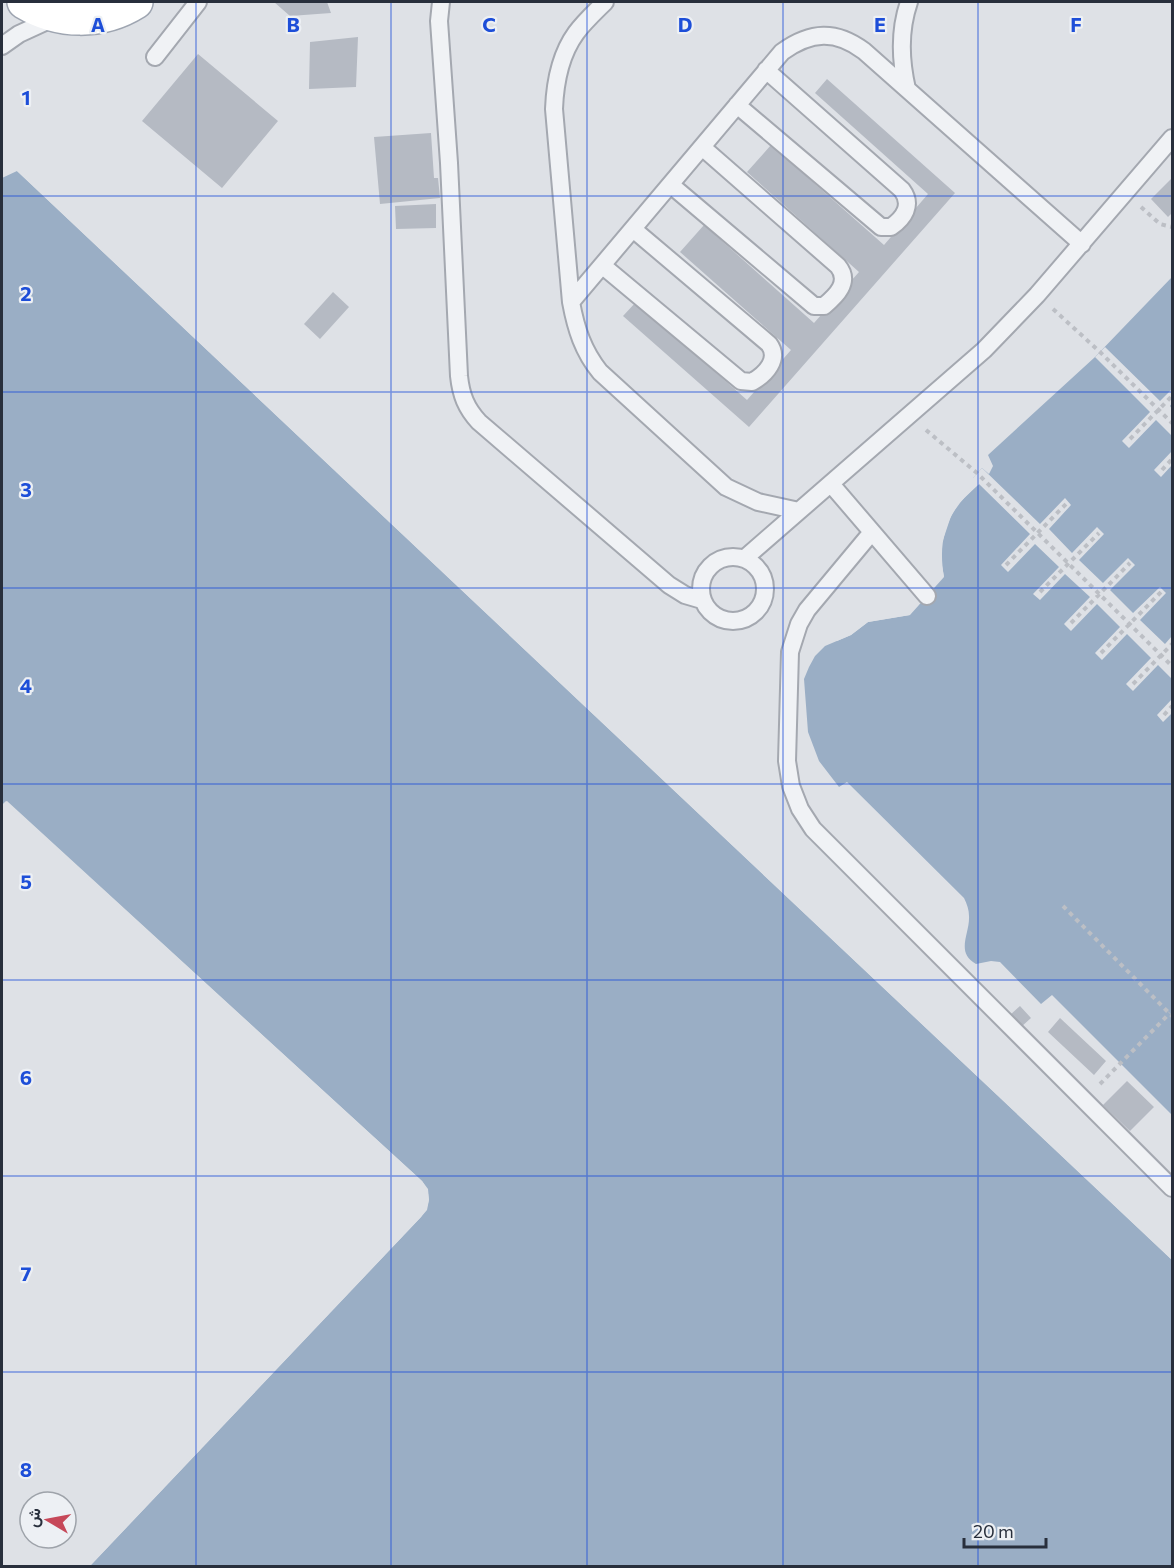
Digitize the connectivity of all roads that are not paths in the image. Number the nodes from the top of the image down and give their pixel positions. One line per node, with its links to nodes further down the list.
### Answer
1 (24, 2): 7 (main road)
2 (136, 2): 7 (main road)
3 (198, 2): 9 (lane)
4 (441, 2): 25 (lane)
5 (605, 2): 19 (lane)
6 (909, 2): 11 (lane)
7 (59, 17): 8 (lane)
8 (2, 46)
9 (155, 57)
10 (766, 70): 11 (lane); 12 (lane); 12 (lane)
11 (907, 89): 17 (lane)
12 (737, 105): 14 (lane)
13 (1173, 138): 17 (lane)
14 (702, 147): 15 (lane); 15 (lane)
15 (671, 184): 16 (lane)
16 (633, 229): 18 (lane); 18 (lane)
17 (1082, 244): 20 (lane)
18 (603, 266): 19 (lane)
19 (572, 302): 21 (lane)
20 (831, 484): 21 (lane); 22 (lane)
21 (799, 511): 23 (lane)
22 (872, 532): 24 (lane); 26 (lane)
23 (745, 558): 25 (lane); 25 (lane)
24 (927, 596)
25 (702, 600)
26 (1173, 1188)

